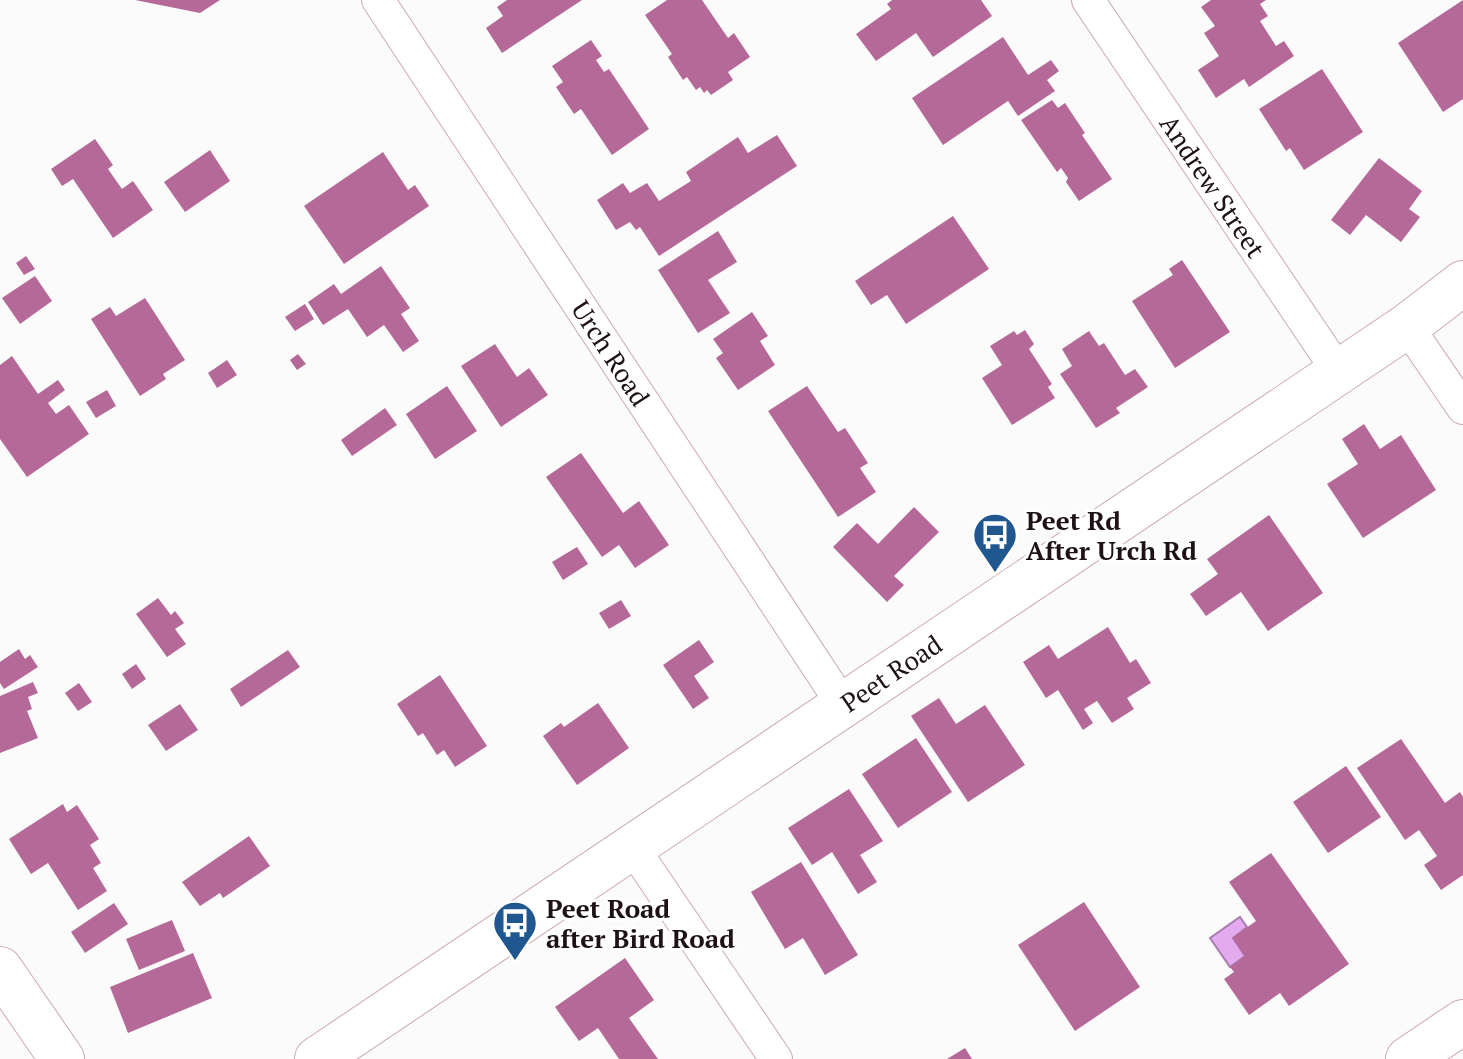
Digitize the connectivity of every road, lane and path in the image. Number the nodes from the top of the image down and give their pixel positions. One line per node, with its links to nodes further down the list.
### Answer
1 (378, 0): 7 (street, Urch Road)
2 (1088, 0): 5 (street, Andrew Street)
3 (1463, 283): 4 (street, Peet Road)
4 (1407, 326): 5 (street, Peet Road); 6 (street)
5 (1338, 371): 7 (street, Peet Road)
6 (1463, 408)
7 (843, 705): 8 (street, Peet Road)
8 (633, 848): 12 (street, Peet Road); 13 (street)
9 (0, 969): 11 (street)
10 (1458, 1037): 14 (street)
11 (62, 1059)
12 (317, 1059)
13 (776, 1059)
14 (1408, 1059)

